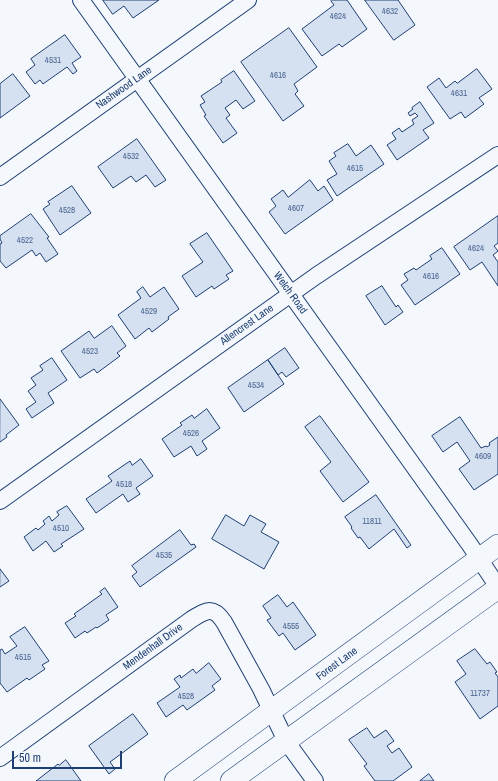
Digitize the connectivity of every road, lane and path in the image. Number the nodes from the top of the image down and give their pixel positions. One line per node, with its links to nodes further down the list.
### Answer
1 (81, 0): 3 (street, Welch Road)
2 (248, 0): 3 (street, Nashwood Lane)
3 (137, 79): 5 (street, Nashwood Lane); 6 (street, Welch Road)
4 (498, 155): 6 (street, Allencrest Lane)
5 (0, 177)
6 (291, 294): 7 (street, Allencrest Lane); 9 (street, Welch Road)
7 (0, 501)
8 (498, 545): 9 (main road, Forest Lane)
9 (480, 558): 10 (street, Welch Road); 11 (main road, Forest Lane)
10 (498, 588): 12 (main road)
11 (272, 711): 12 (street); 13 (street, Mendenhall Drive); 14 (main road, Forest Lane)
12 (286, 741): 15 (main road); 16 (street)
13 (0, 758)
14 (175, 781)
15 (231, 781)
16 (315, 781)

